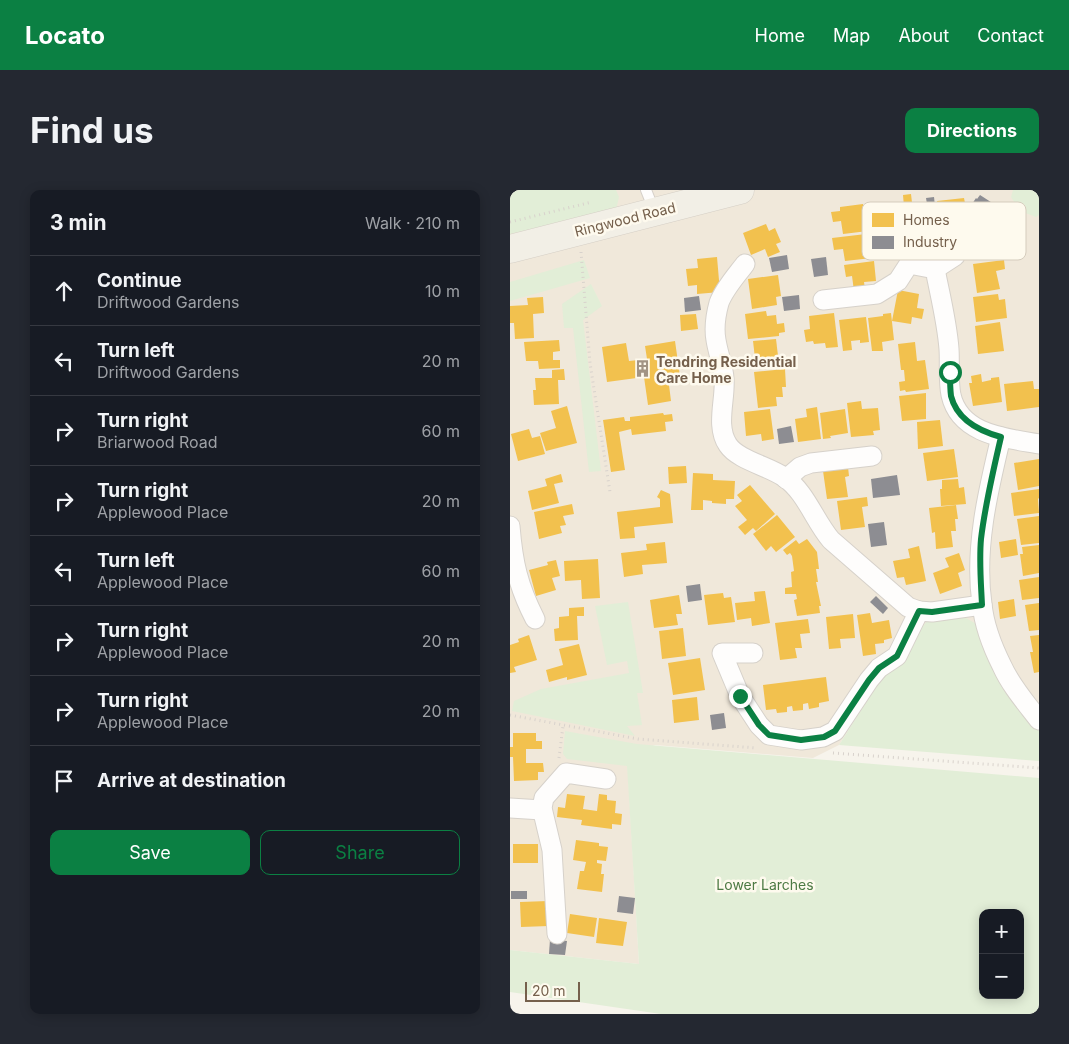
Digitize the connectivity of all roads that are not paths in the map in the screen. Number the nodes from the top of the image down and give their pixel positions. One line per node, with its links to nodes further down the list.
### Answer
1 (740, 190): 2 (main road, Ringwood Road)
2 (650, 201): 3 (main road, Ringwood Road)
3 (510, 249)
4 (949, 260): 6 (street)
5 (744, 264): 11 (street)
6 (935, 269): 7 (street); 8 (street)
7 (823, 300)
8 (1001, 437): 9 (street); 13 (street)
9 (1039, 444)
10 (872, 456): 11 (street)
11 (786, 478): 14 (street)
12 (510, 526): 15 (street)
13 (982, 605): 14 (street); 17 (street)
14 (919, 611): 16 (street)
15 (535, 620)
16 (752, 653)
17 (1039, 720)
18 (606, 779): 20 (street)
19 (510, 808): 20 (street)
20 (542, 810): 21 (street)
21 (557, 934)

